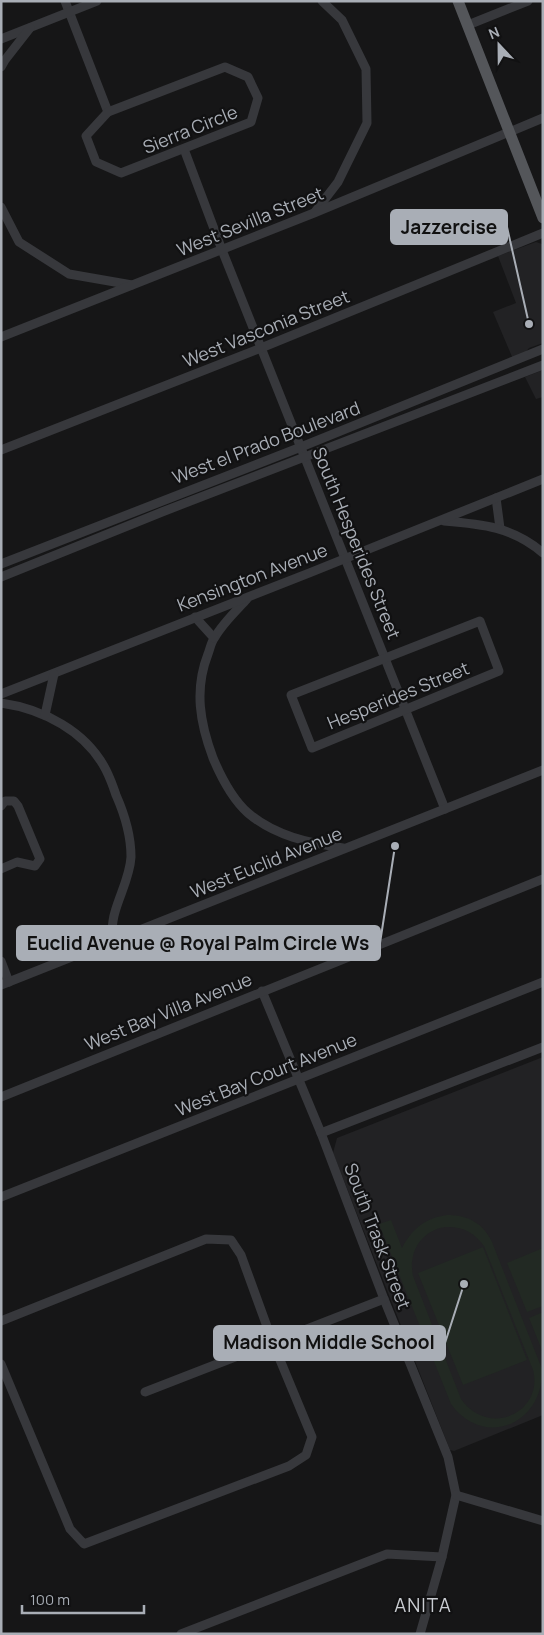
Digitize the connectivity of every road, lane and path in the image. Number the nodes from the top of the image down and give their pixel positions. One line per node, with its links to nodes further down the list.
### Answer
1 (65, 1): 6 (street)
2 (98, 1): 6 (street)
3 (322, 1): 16 (street)
4 (458, 1): 7 (main road)
5 (528, 1): 7 (street)
6 (69, 12): 8 (street); 11 (street)
7 (468, 25): 13 (main road)
8 (30, 28): 9 (street); 10 (street)
9 (1, 40)
10 (1, 67)
11 (108, 112): 14 (street, Sierra Circle); 14 (street, Sierra Circle)
12 (543, 118): 13 (street, West Sevilla Street)
13 (509, 132): 16 (street, West Sevilla Street); 17 (main road)
14 (184, 149): 19 (street, South Hesperides Street)
15 (1, 207): 20 (street)
16 (314, 213): 19 (street, West Sevilla Street)
17 (543, 218)
18 (543, 233): 22 (street, West Vasconia Street)
19 (222, 250): 20 (street, West Sevilla Street); 22 (street, South Hesperides Street)
20 (132, 285): 21 (street, West Sevilla Street)
21 (1, 337)
22 (261, 348): 27 (street, South Hesperides Street); 28 (street, West Vasconia Street)
23 (542, 352): 25 (street, West el Prado Boulevard)
24 (543, 365): 26 (street, West el Prado Boulevard)
25 (423, 398): 26 (street); 27 (street, West el Prado Boulevard)
26 (427, 410): 29 (street, West el Prado Boulevard)
27 (301, 447): 29 (street, South Hesperides Street); 32 (street, West el Prado Boulevard)
28 (1, 450)
29 (305, 457): 33 (street, West el Prado Boulevard); 38 (street, South Hesperides Street)
30 (543, 479): 31 (street, Kensington Avenue)
31 (496, 498): 34 (street, Kensington Avenue); 35 (street)
32 (158, 502): 33 (street); 37 (street, West el Prado Boulevard)
33 (162, 512): 40 (street, West el Prado Boulevard)
34 (441, 521): 35 (street); 38 (street, Kensington Avenue)
35 (500, 528): 36 (street)
36 (543, 553)
37 (16, 558): 39 (street, West el Prado Boulevard); 40 (street)
38 (345, 558): 42 (street, Kensington Avenue); 45 (street, South Hesperides Street)
39 (1, 564)
40 (21, 570): 41 (street, West el Prado Boulevard)
41 (1, 577)
42 (249, 597): 43 (street, Kensington Avenue); 44 (street)
43 (195, 617): 44 (street); 46 (street, Kensington Avenue)
44 (214, 638): 54 (street)
45 (386, 659): 49 (street, South Hesperides Street); 49 (street, Hesperides Street); 49 (street, Hesperides Street)
46 (54, 674): 47 (street, Kensington Avenue); 50 (street)
47 (1, 694)
48 (1, 703): 50 (street)
49 (406, 708): 53 (street, South Hesperides Street)
50 (45, 715): 57 (street)
51 (543, 770): 53 (street, West Euclid Avenue)
52 (1, 806): 55 (street)
53 (445, 809): 54 (street, West Euclid Avenue)
54 (344, 848): 57 (street, West Euclid Avenue)
55 (1, 868)
56 (543, 879): 61 (street, West Bay Villa Avenue)
57 (110, 942): 60 (street, West Euclid Avenue)
58 (1, 961): 60 (street)
59 (543, 982): 63 (street, West Bay Court Avenue)
60 (5, 983)
61 (262, 991): 63 (street, South Trask Street); 64 (street, West Bay Villa Avenue)
62 (543, 1047): 65 (street)
63 (298, 1079): 65 (street, South Trask Street); 66 (street, West Bay Court Avenue)
64 (1, 1097)
65 (320, 1133): 67 (street, South Trask Street)
66 (1, 1198)
67 (384, 1299): 69 (street); 72 (street, South Trask Street)
68 (1, 1321): 69 (street)
69 (273, 1343): 70 (street); 71 (street)
70 (1, 1364)
71 (145, 1392)
72 (456, 1495): 73 (street); 74 (street)
73 (543, 1521)
74 (442, 1557): 75 (street); 76 (street)
75 (181, 1634)
76 (420, 1634)

